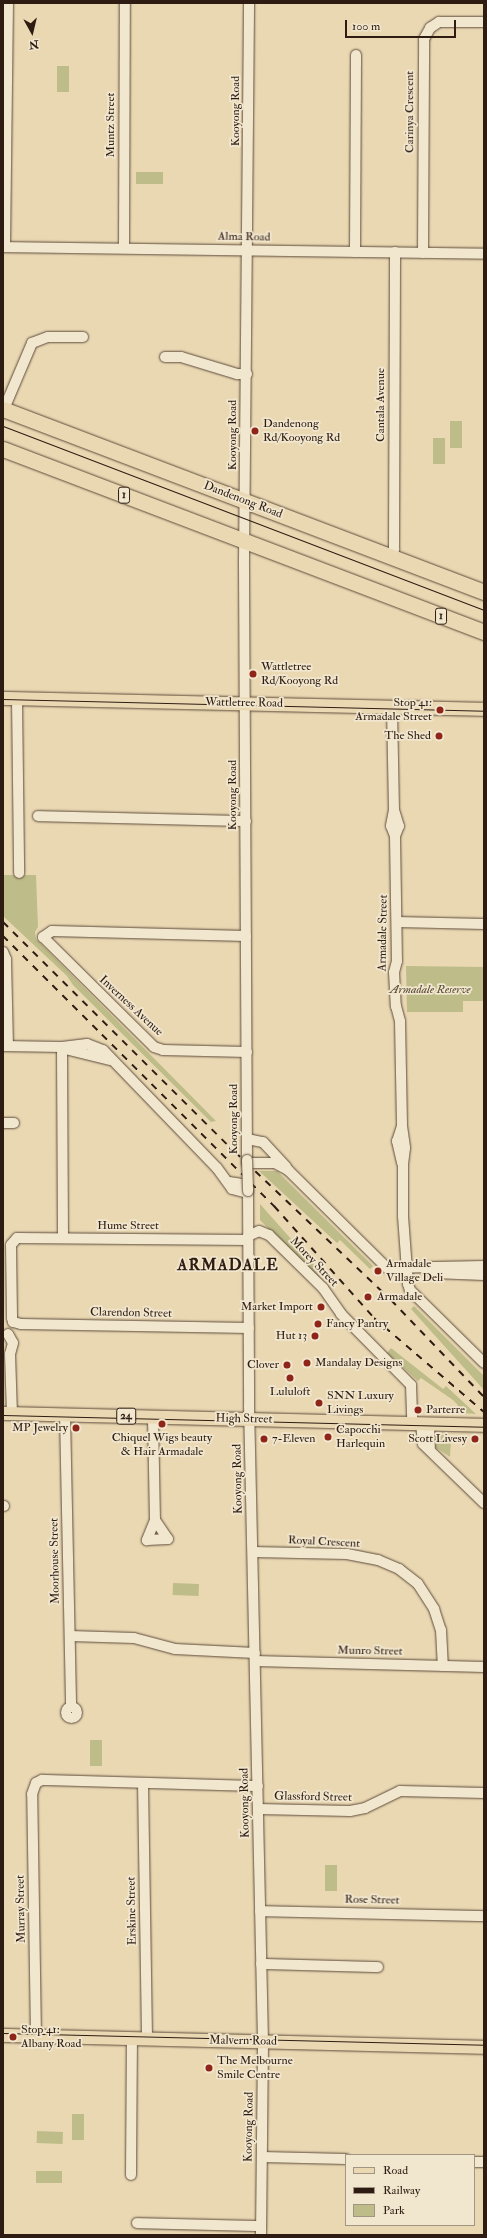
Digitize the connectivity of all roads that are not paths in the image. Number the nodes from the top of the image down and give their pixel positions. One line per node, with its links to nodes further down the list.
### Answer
1 (4, 3): 5 (street)
2 (8, 3): 5 (street)
3 (125, 3): 9 (street, Muntz Street)
4 (249, 3): 10 (street, Kooyong Road)
5 (6, 14): 8 (street)
6 (484, 22): 13 (street, Carinya Crescent)
7 (356, 55): 11 (street)
8 (4, 247): 9 (street, Alma Road)
9 (124, 248): 10 (street, Alma Road)
10 (247, 250): 11 (street, Alma Road); 17 (street, Kooyong Road)
11 (355, 252): 12 (street, Alma Road)
12 (395, 252): 13 (street, Alma Road); 22 (street, Cantala Avenue)
13 (423, 253): 14 (street, Alma Road)
14 (484, 254)
15 (83, 336): 18 (street)
16 (165, 357): 17 (street)
17 (247, 374): 20 (street, Kooyong Road)
18 (4, 409): 20 (highway, Dandenong Road)
19 (3, 449): 21 (highway, 1)
20 (246, 501): 21 (street, Kooyong Road); 22 (highway, Dandenong Road)
21 (244, 541): 24 (highway, 1); 27 (street, Kooyong Road)
22 (391, 557): 23 (highway, Dandenong Road)
23 (484, 592)
24 (484, 632)
25 (3, 698): 26 (main road, Wattletree Road)
26 (17, 698): 27 (main road, Wattletree Road); 32 (street)
27 (245, 703): 28 (main road, Wattletree Road); 31 (street, Kooyong Road)
28 (392, 707): 29 (main road, Wattletree Road); 33 (street, Armadale Street)
29 (484, 709)
30 (38, 816): 31 (street)
31 (246, 821): 35 (street, Kooyong Road)
32 (18, 873)
33 (396, 922): 34 (street); 49 (street, Armadale Street)
34 (484, 924)
35 (246, 936): 39 (street, Kooyong Road); 39 (street, Inverness Avenue)
36 (3, 952): 37 (street)
37 (5, 1046): 38 (street)
38 (62, 1047): 45 (street); 46 (street)
39 (247, 1052): 42 (street, Kooyong Road)
40 (3, 1123): 41 (street)
41 (14, 1123)
42 (247, 1139): 43 (street, Kooyong Road); 44 (street)
43 (248, 1162): 44 (street); 45 (street, Kooyong Road, bridge)
44 (288, 1170): 49 (street)
45 (246, 1188): 47 (street, Kooyong Road)
46 (63, 1238): 47 (street, Hume Street); 52 (street, Hume Street)
47 (248, 1238): 53 (street, Kooyong Road); 60 (street, Morey Street)
48 (484, 1266): 50 (street)
49 (406, 1267): 50 (street); 55 (street, Armadale Street)
50 (464, 1270): 51 (street)
51 (484, 1275)
52 (13, 1322): 53 (street, Clarendon Street)
53 (249, 1328): 59 (street, Kooyong Road)
54 (8, 1334): 56 (street)
55 (484, 1363)
56 (8, 1414): 57 (main road, High Street / 24)
57 (65, 1415): 58 (main road, High Street / 24); 65 (street, Moorhouse Street)
58 (153, 1417): 59 (main road, High Street / 24); 63 (street)
59 (250, 1419): 60 (main road, High Street / 24); 64 (street, Kooyong Road)
60 (421, 1424): 61 (main road, High Street / 24); 62 (street, Morey Street)
61 (484, 1425)
62 (484, 1503)
63 (155, 1520)
64 (253, 1552): 66 (street, Kooyong Road); 67 (street, Royal Crescent)
65 (70, 1636): 66 (street, Munro Street); 69 (street, Moorhouse Street)
66 (255, 1657): 67 (street, Munro Street); 71 (street, Kooyong Road)
67 (442, 1666): 68 (street, Munro Street)
68 (484, 1667)
69 (71, 1707)
70 (143, 1783): 71 (street); 79 (street, Murray Street); 81 (street, Erskine Street)
71 (258, 1786): 73 (street, Kooyong Road)
72 (484, 1793): 73 (street, Glassford Street)
73 (258, 1809): 74 (street, Kooyong Road)
74 (260, 1911): 75 (street, Rose Street); 76 (street, Kooyong Road)
75 (484, 1916)
76 (261, 1964): 77 (street); 82 (street, Kooyong Road)
77 (378, 1967)
78 (3, 2035): 79 (main road, Malvern Road)
79 (36, 2036): 80 (main road, Malvern Road)
80 (132, 2038): 81 (main road, Malvern Road); 86 (street)
81 (148, 2039): 82 (main road, Malvern Road)
82 (263, 2042): 83 (main road, Malvern Road); 84 (street, Kooyong Road)
83 (484, 2047)
84 (262, 2157): 85 (street); 88 (street, Kooyong Road)
85 (345, 2159)
86 (131, 2175)
87 (137, 2223): 88 (street)
88 (261, 2230)

